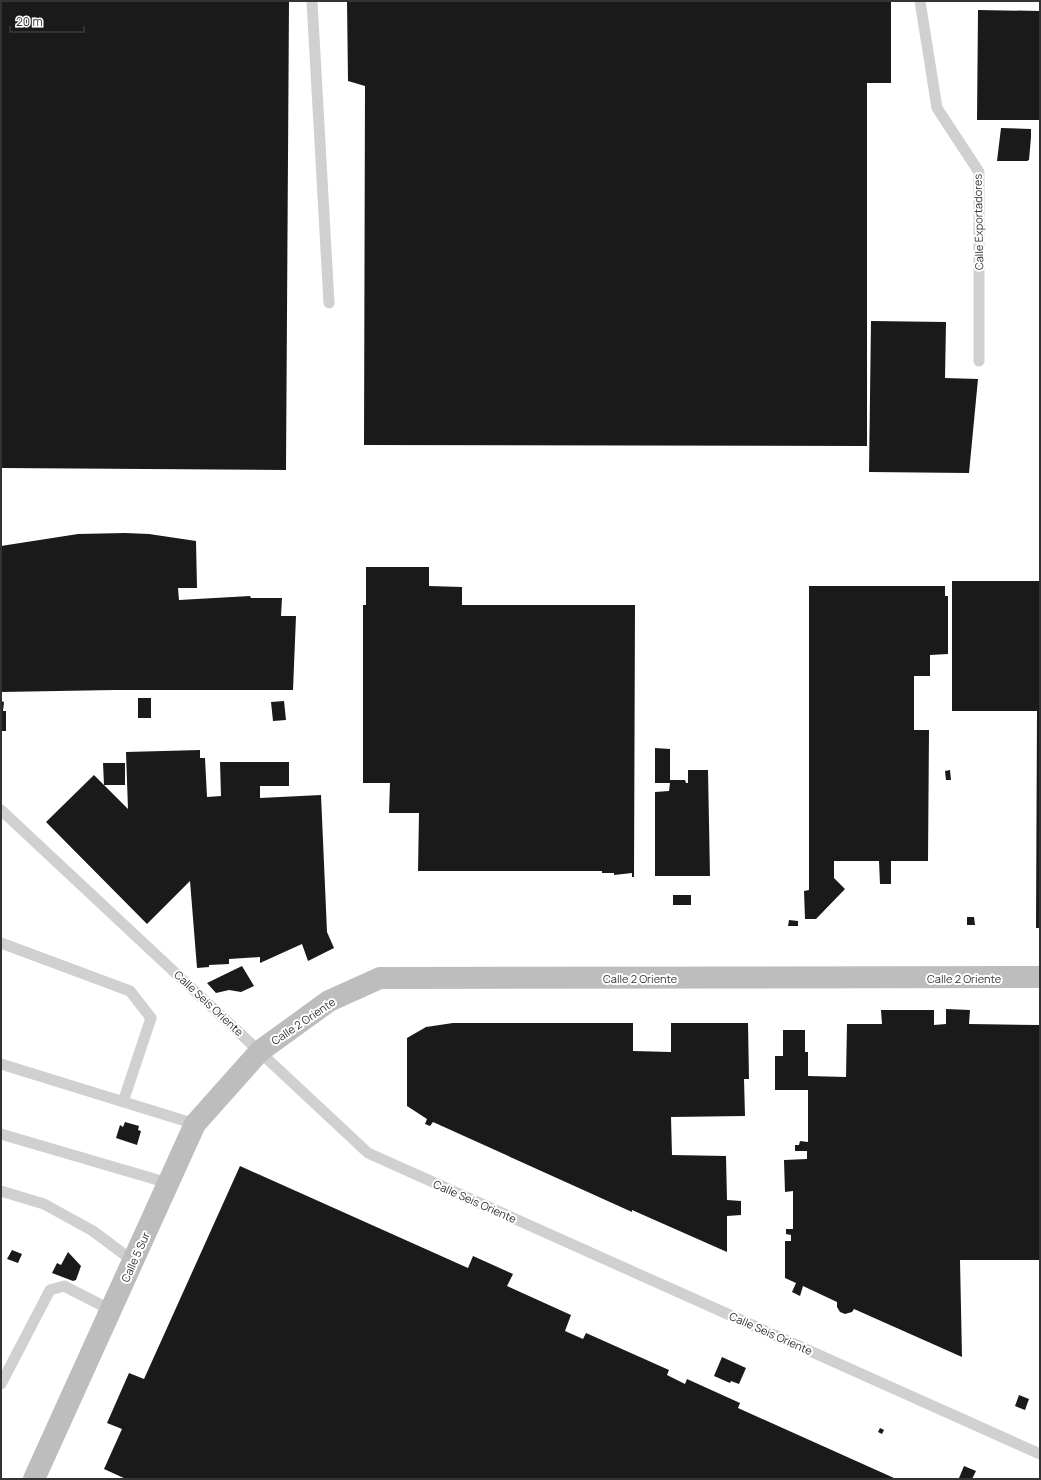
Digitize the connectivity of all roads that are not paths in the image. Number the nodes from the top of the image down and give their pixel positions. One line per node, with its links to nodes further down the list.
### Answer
1 (312, 1): 3 (lane)
2 (920, 1): 4 (lane, Calle Exportadores)
3 (329, 303)
4 (979, 361)
5 (1, 810): 8 (lane, Calle Seis Oriente)
6 (1, 943): 10 (lane)
7 (1040, 978): 8 (street, Calle 2 Oriente)
8 (260, 1051): 11 (street, Calle 5 Sur); 18 (lane, Calle Seis Oriente)
9 (1, 1064): 10 (lane)
10 (123, 1102): 11 (lane)
11 (195, 1124): 13 (street, Calle 5 Sur)
12 (1, 1134): 13 (lane)
13 (168, 1183): 15 (street, Calle 5 Sur)
14 (1, 1191): 15 (lane)
15 (133, 1261): 16 (street, Calle 5 Sur)
16 (111, 1310): 17 (lane); 19 (street, Calle 5 Sur)
17 (1, 1384)
18 (1040, 1454)
19 (34, 1479)

